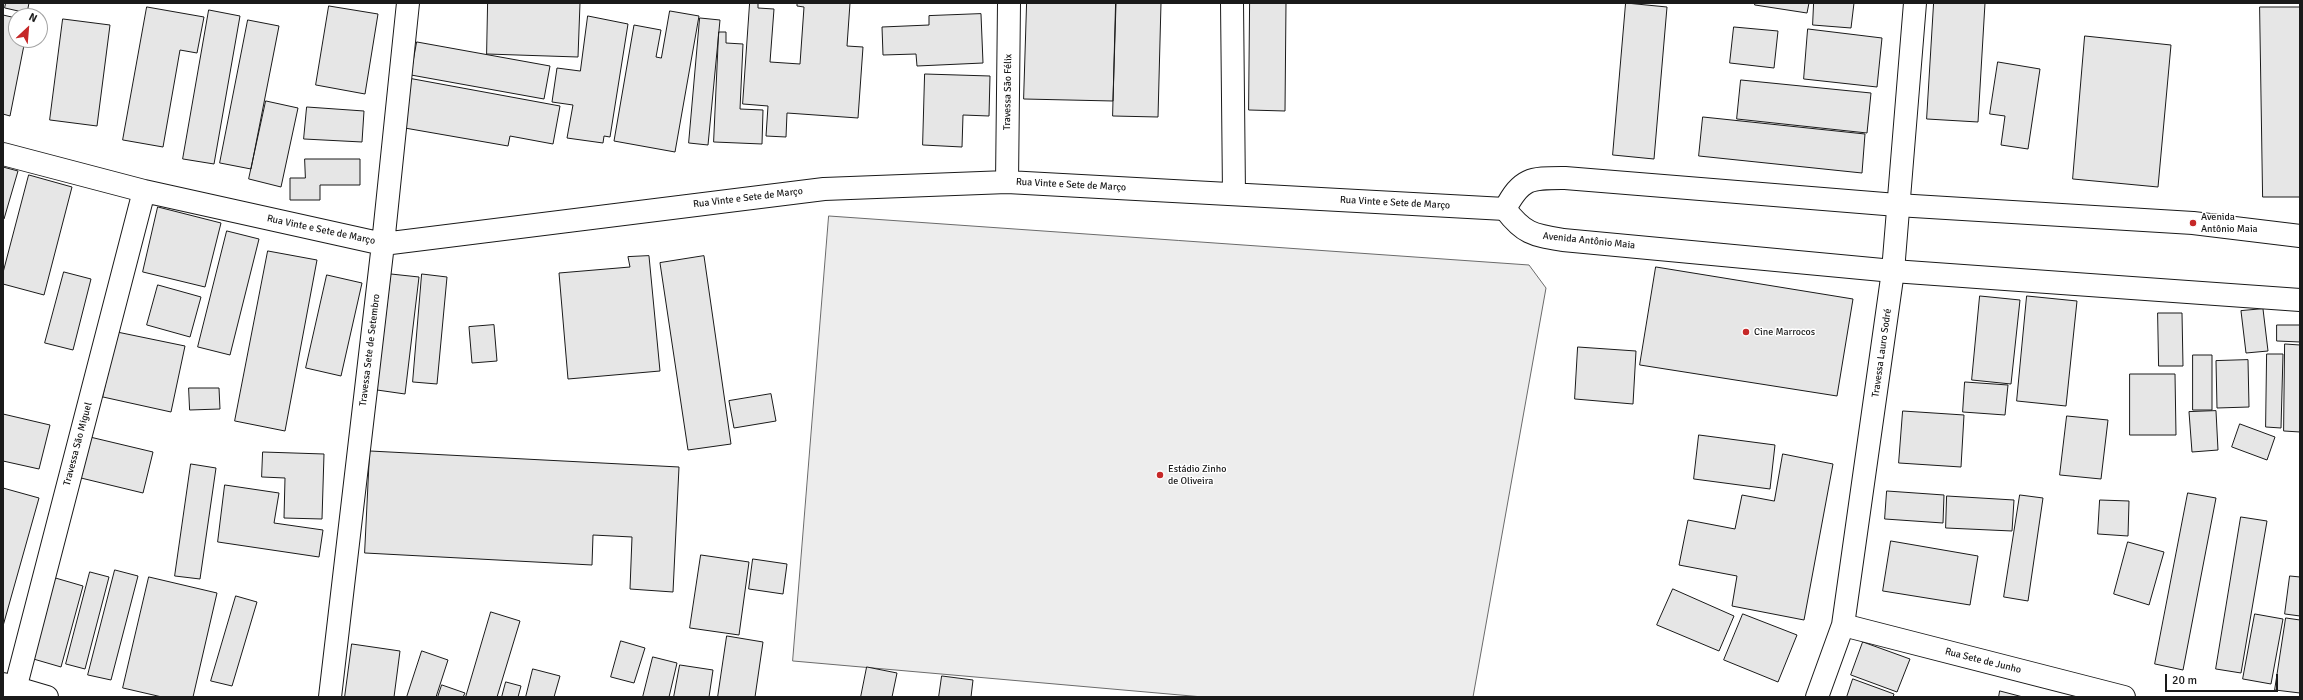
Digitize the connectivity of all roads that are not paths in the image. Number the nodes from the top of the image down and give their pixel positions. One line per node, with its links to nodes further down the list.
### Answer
1 (408, 3): 12 (street, Travessa Sete de Setembro)
2 (1009, 3): 6 (street, Travessa São Félix)
3 (1232, 3): 8 (street)
4 (1914, 3): 9 (street, Travessa Lauro Sodré)
5 (3, 154): 7 (street, Rua Vinte e Sete de Março)
6 (1007, 182): 8 (street, Rua Vinte e Sete de Março); 12 (street, Rua Vinte e Sete de Março)
7 (144, 192): 12 (street, Rua Vinte e Sete de Março); 16 (street, Travessa São Miguel)
8 (1234, 194): 10 (street, Rua Vinte e Sete de Março)
9 (1897, 205): 10 (street); 11 (street); 13 (street, Travessa Lauro Sodré)
10 (1505, 209): 13 (street, Avenida Antônio Maia)
11 (2300, 236)
12 (383, 244): 18 (street, Travessa Sete de Setembro)
13 (1893, 271): 14 (street, Avenida Antônio Maia); 15 (street, Travessa Lauro Sodré)
14 (2300, 300)
15 (1842, 626): 19 (street, Travessa Lauro Sodré); 20 (street, Rua Sete de Junho)
16 (10, 690): 17 (street)
17 (47, 697)
18 (330, 697)
19 (1817, 697)
20 (2124, 697)

